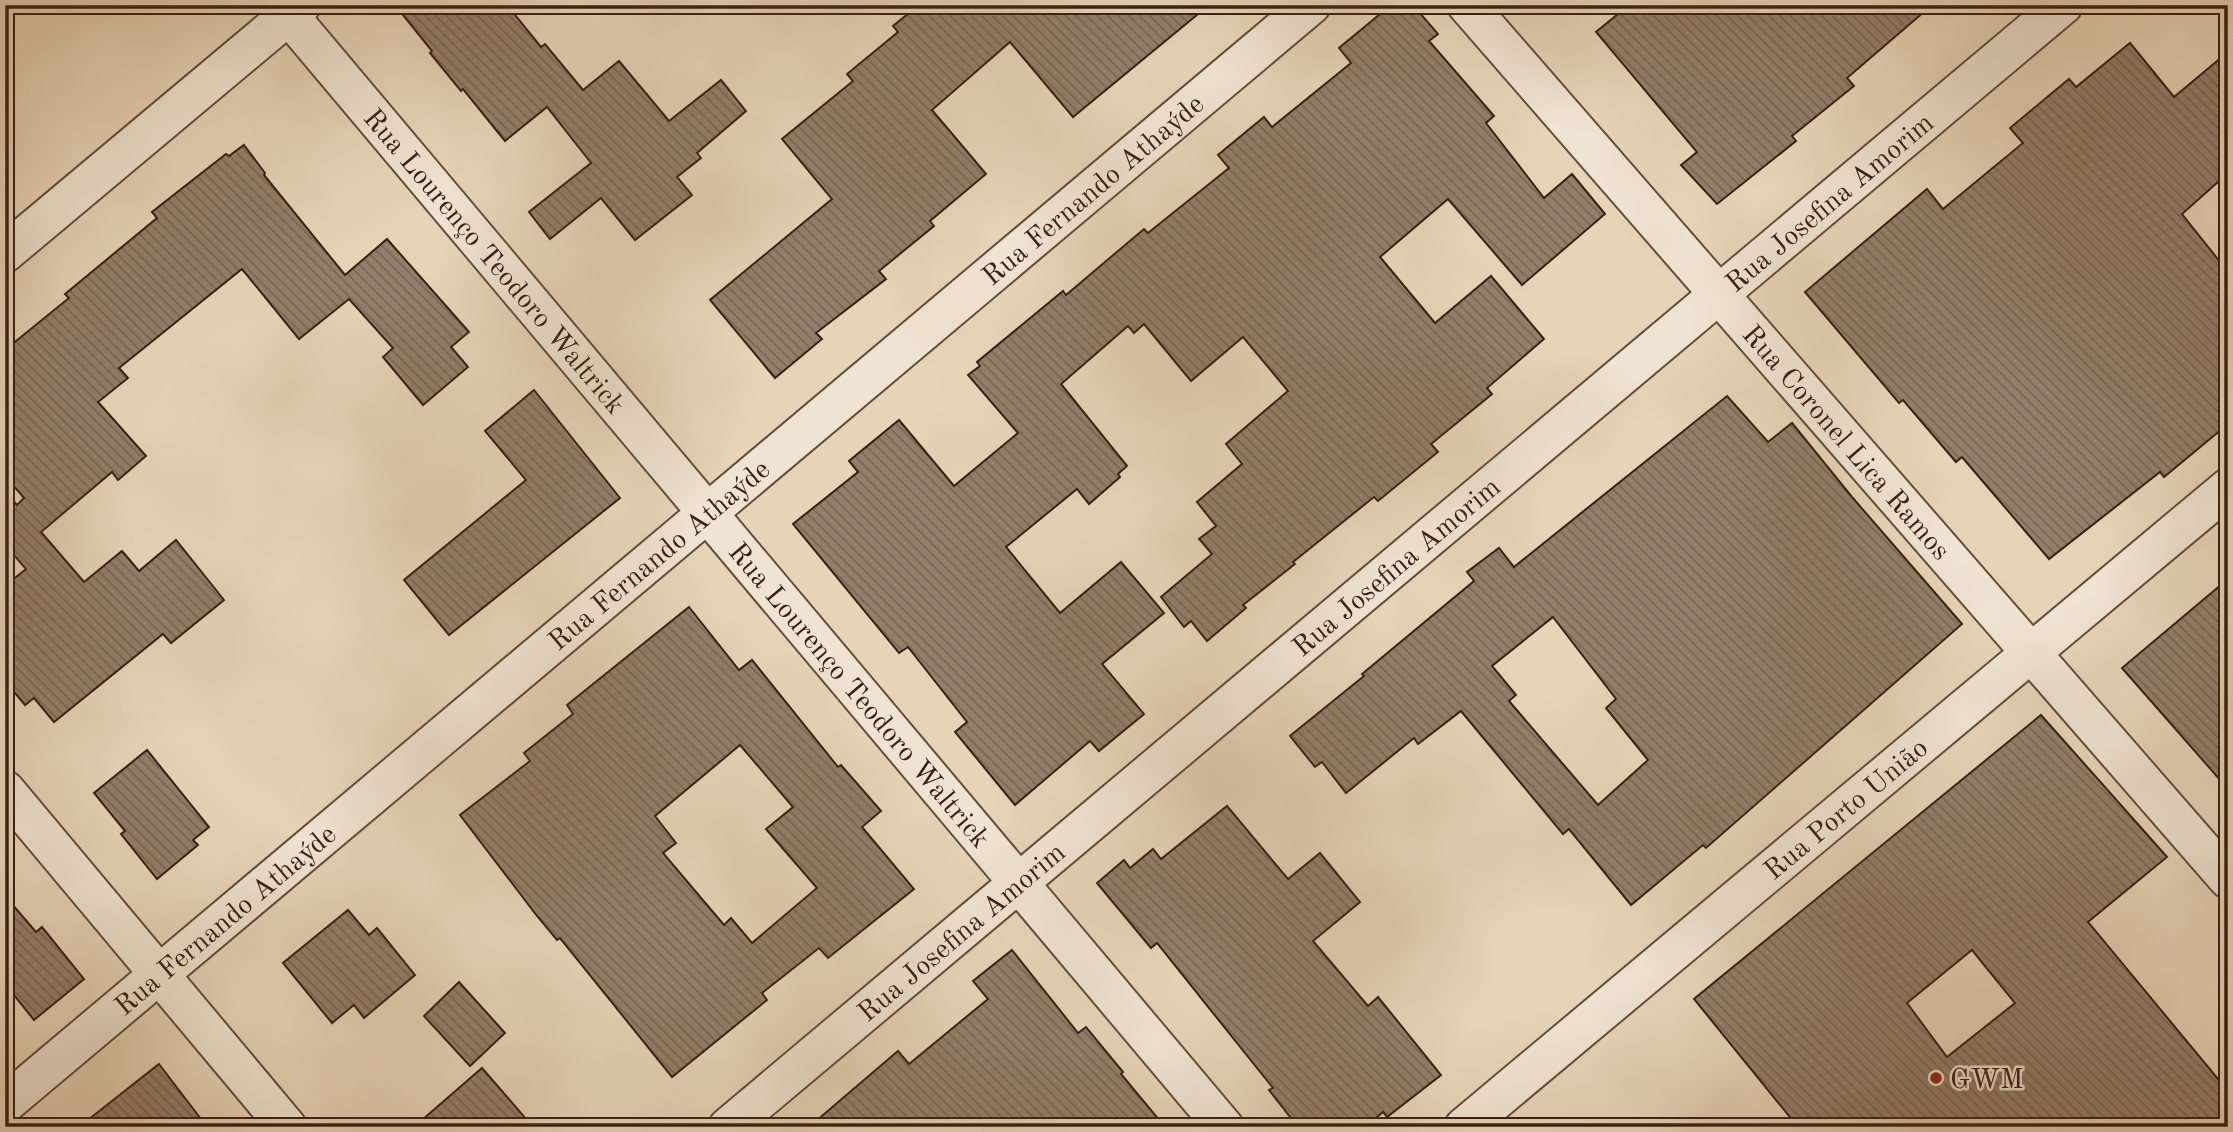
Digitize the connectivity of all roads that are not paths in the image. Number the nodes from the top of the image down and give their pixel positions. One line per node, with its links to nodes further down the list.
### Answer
1 (1311, 5): 8 (street, Rua Fernando Athaýde)
2 (1467, 5): 6 (street, Rua Coronel Lica Ramos)
3 (2063, 5): 6 (street, Rua Josefina Amorim)
4 (290, 9): 5 (street); 8 (street, Rua Lourenço Teodoro Waltrick)
5 (5, 253)
6 (1719, 294): 9 (street, Rua Coronel Lica Ramos); 12 (street, Rua Josefina Amorim)
7 (2228, 488): 9 (street, Rua Porto União)
8 (708, 513): 12 (street, Rua Lourenço Teodoro Waltrick); 13 (street, Rua Fernando Athaýde)
9 (2031, 653): 11 (street, Rua Coronel Lica Ramos); 18 (street, Rua Porto União)
10 (5, 790): 13 (street)
11 (2228, 879)
12 (1019, 883): 16 (street, Rua Josefina Amorim); 17 (street, Rua Lourenço Teodoro Waltrick)
13 (160, 975): 14 (street, Rua Fernando Athaýde); 15 (street)
14 (5, 1104)
15 (287, 1127)
16 (728, 1127)
17 (1224, 1127)
18 (1464, 1127)

